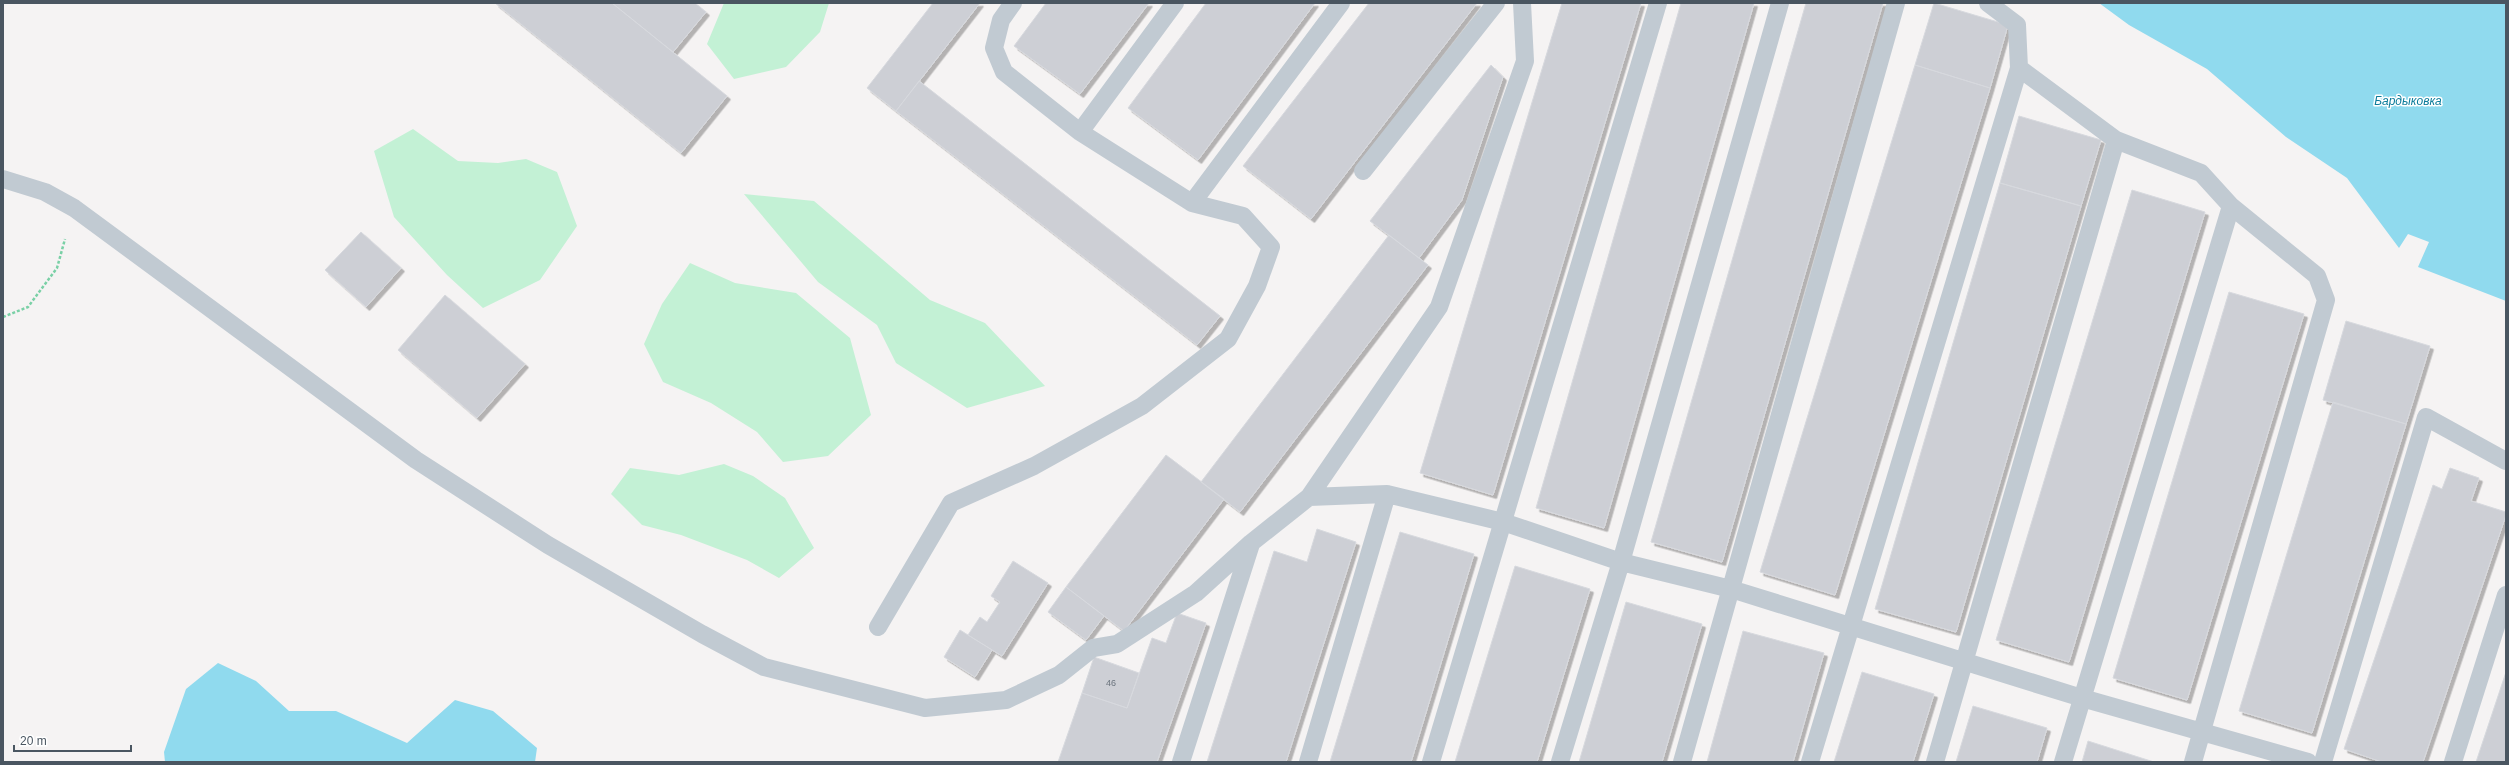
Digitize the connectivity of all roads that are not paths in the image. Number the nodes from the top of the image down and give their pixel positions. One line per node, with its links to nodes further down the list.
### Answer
1 (1013, 3): 11 (lane)
2 (1175, 3): 11 (lane)
3 (1341, 3): 15 (lane)
4 (1496, 3): 13 (lane)
5 (1522, 3): 19 (lane)
6 (1658, 3): 20 (lane)
7 (1780, 3): 22 (lane)
8 (1896, 3): 23 (lane)
9 (1988, 3): 10 (lane)
10 (2019, 68): 12 (lane); 25 (lane)
11 (1080, 132): 15 (lane)
12 (2116, 140): 16 (lane); 27 (lane)
13 (1363, 171)
14 (3, 179): 21 (lane)
15 (1192, 203): 26 (lane)
16 (2231, 206): 28 (lane); 29 (lane)
17 (2506, 461): 40 (lane)
18 (1387, 494): 19 (lane); 20 (lane); 31 (lane)
19 (1310, 497): 21 (lane)
20 (1503, 522): 22 (lane); 32 (lane)
21 (1251, 543): 30 (lane)
22 (1620, 562): 23 (lane); 33 (lane)
23 (1731, 589): 25 (lane); 34 (lane)
24 (2506, 595): 41 (lane)
25 (1851, 625): 27 (lane); 35 (lane)
26 (878, 627)
27 (1965, 661): 28 (lane); 36 (lane)
28 (2082, 698): 29 (lane); 37 (lane)
29 (2202, 732): 38 (lane); 39 (lane)
30 (1181, 762)
31 (1308, 762)
32 (1430, 762)
33 (1560, 762)
34 (1682, 762)
35 (1810, 762)
36 (1935, 762)
37 (2063, 762)
38 (2193, 762)
39 (2308, 762)
40 (2323, 762)
41 (2453, 762)

